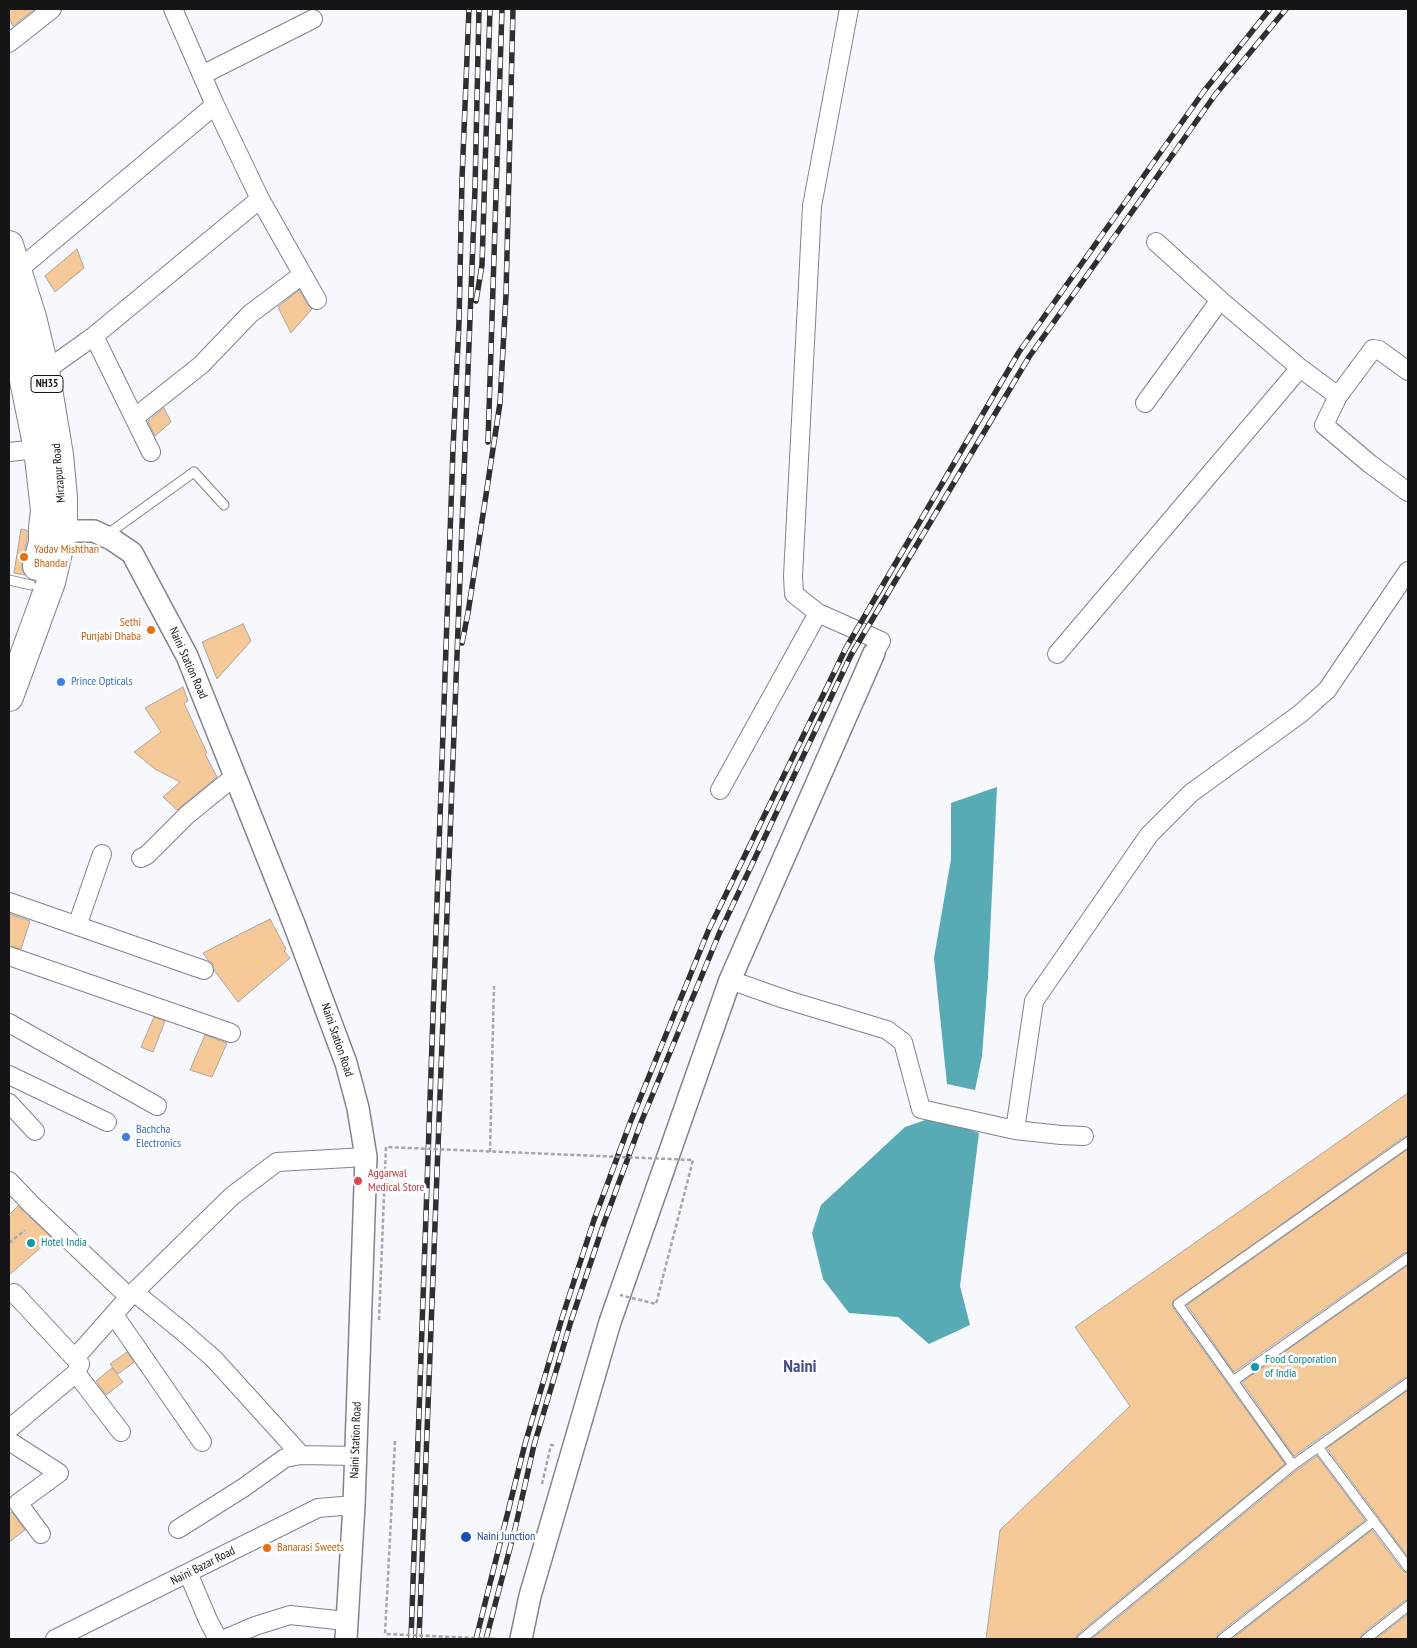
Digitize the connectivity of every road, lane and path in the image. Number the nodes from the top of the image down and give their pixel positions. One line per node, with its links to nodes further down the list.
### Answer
1 (52, 9): 5 (street)
2 (172, 9): 6 (street)
3 (849, 9): 32 (street)
4 (313, 19): 6 (street)
5 (9, 43)
6 (202, 75): 7 (street)
7 (215, 105): 8 (street); 11 (street)
8 (260, 199): 12 (street); 16 (street)
9 (1156, 242): 14 (street)
10 (9, 245): 11 (highway, Mirzapur Road / NH35)
11 (17, 272): 18 (highway, Mirzapur Road / NH35)
12 (302, 274): 13 (street); 22 (street)
13 (317, 300)
14 (1220, 300): 17 (street); 21 (street)
15 (9, 307): 23 (highway, Mirzapur Road / NH35)
16 (94, 336): 18 (street); 22 (street)
17 (1300, 368): 20 (street); 35 (street)
18 (44, 371): 28 (highway, Mirzapur Road / NH35)
19 (1408, 371): 20 (street)
20 (1338, 396): 26 (street)
21 (1145, 403)
22 (134, 418): 25 (street)
23 (38, 449): 24 (street); 28 (highway, Mirzapur Road / NH35)
24 (9, 452)
25 (151, 452)
26 (1408, 492)
27 (224, 505): 29 (lane)
28 (55, 531): 29 (street, Naini Station Road); 31 (highway, Mirzapur Road / NH35); 36 (highway, Mirzapur Road / NH35)
29 (105, 536): 37 (street, Naini Station Road)
30 (1408, 571): 53 (street)
31 (20, 582): 33 (highway, Mirzapur Road / NH35)
32 (818, 613): 34 (street); 38 (street)
33 (9, 647)
34 (874, 653): 45 (street)
35 (1057, 654)
36 (9, 697)
37 (235, 776): 40 (street); 58 (street, Naini Station Road)
38 (720, 790)
39 (102, 854): 42 (street)
40 (141, 858)
41 (9, 902): 42 (street)
42 (77, 926): 44 (street)
43 (9, 956): 48 (street)
44 (204, 970)
45 (730, 980): 53 (street); 65 (street)
46 (494, 986): 57 (path)
47 (9, 1023): 51 (street)
48 (231, 1033)
49 (9, 1076): 52 (street)
50 (9, 1103): 54 (street)
51 (157, 1106)
52 (107, 1122)
53 (1015, 1130): 55 (street)
54 (35, 1131)
55 (1084, 1136)
56 (1408, 1142): 69 (lane)
57 (490, 1152): 65 (path, bridge); 67 (path, bridge)
58 (366, 1158): 64 (street); 78 (street, Naini Station Road)
59 (9, 1181): 64 (street)
60 (25, 1230): 61 (path)
61 (9, 1243)
62 (1408, 1258): 69 (lane)
63 (14, 1293): 68 (street)
64 (131, 1295): 66 (street); 77 (street)
65 (620, 1295): 92 (street)
66 (114, 1315): 68 (street); 75 (street)
67 (379, 1320)
68 (76, 1365): 71 (street); 72 (street)
69 (1233, 1381): 79 (lane)
70 (1408, 1383): 76 (lane)
71 (9, 1429)
72 (121, 1432)
73 (9, 1441): 83 (street)
74 (395, 1441): 91 (path, bridge)
75 (202, 1442)
76 (1318, 1447): 79 (lane); 81 (lane)
77 (301, 1455): 78 (street); 82 (street)
78 (355, 1456): 80 (street, Naini Station Road)
79 (1293, 1465): 93 (lane)
80 (354, 1505): 85 (street, Naini Bazar Road); 87 (street, Naini Station Road)
81 (1374, 1521): 84 (lane); 94 (lane)
82 (178, 1529)
83 (41, 1534)
84 (1408, 1567)
85 (188, 1573): 88 (street, Naini Bazar Road); 89 (street)
86 (1408, 1606): 95 (lane)
87 (346, 1630): 90 (street)
88 (55, 1639)
89 (218, 1639)
90 (225, 1639)
91 (497, 1639)
92 (521, 1639)
93 (1082, 1639)
94 (1222, 1639)
95 (1366, 1639)

